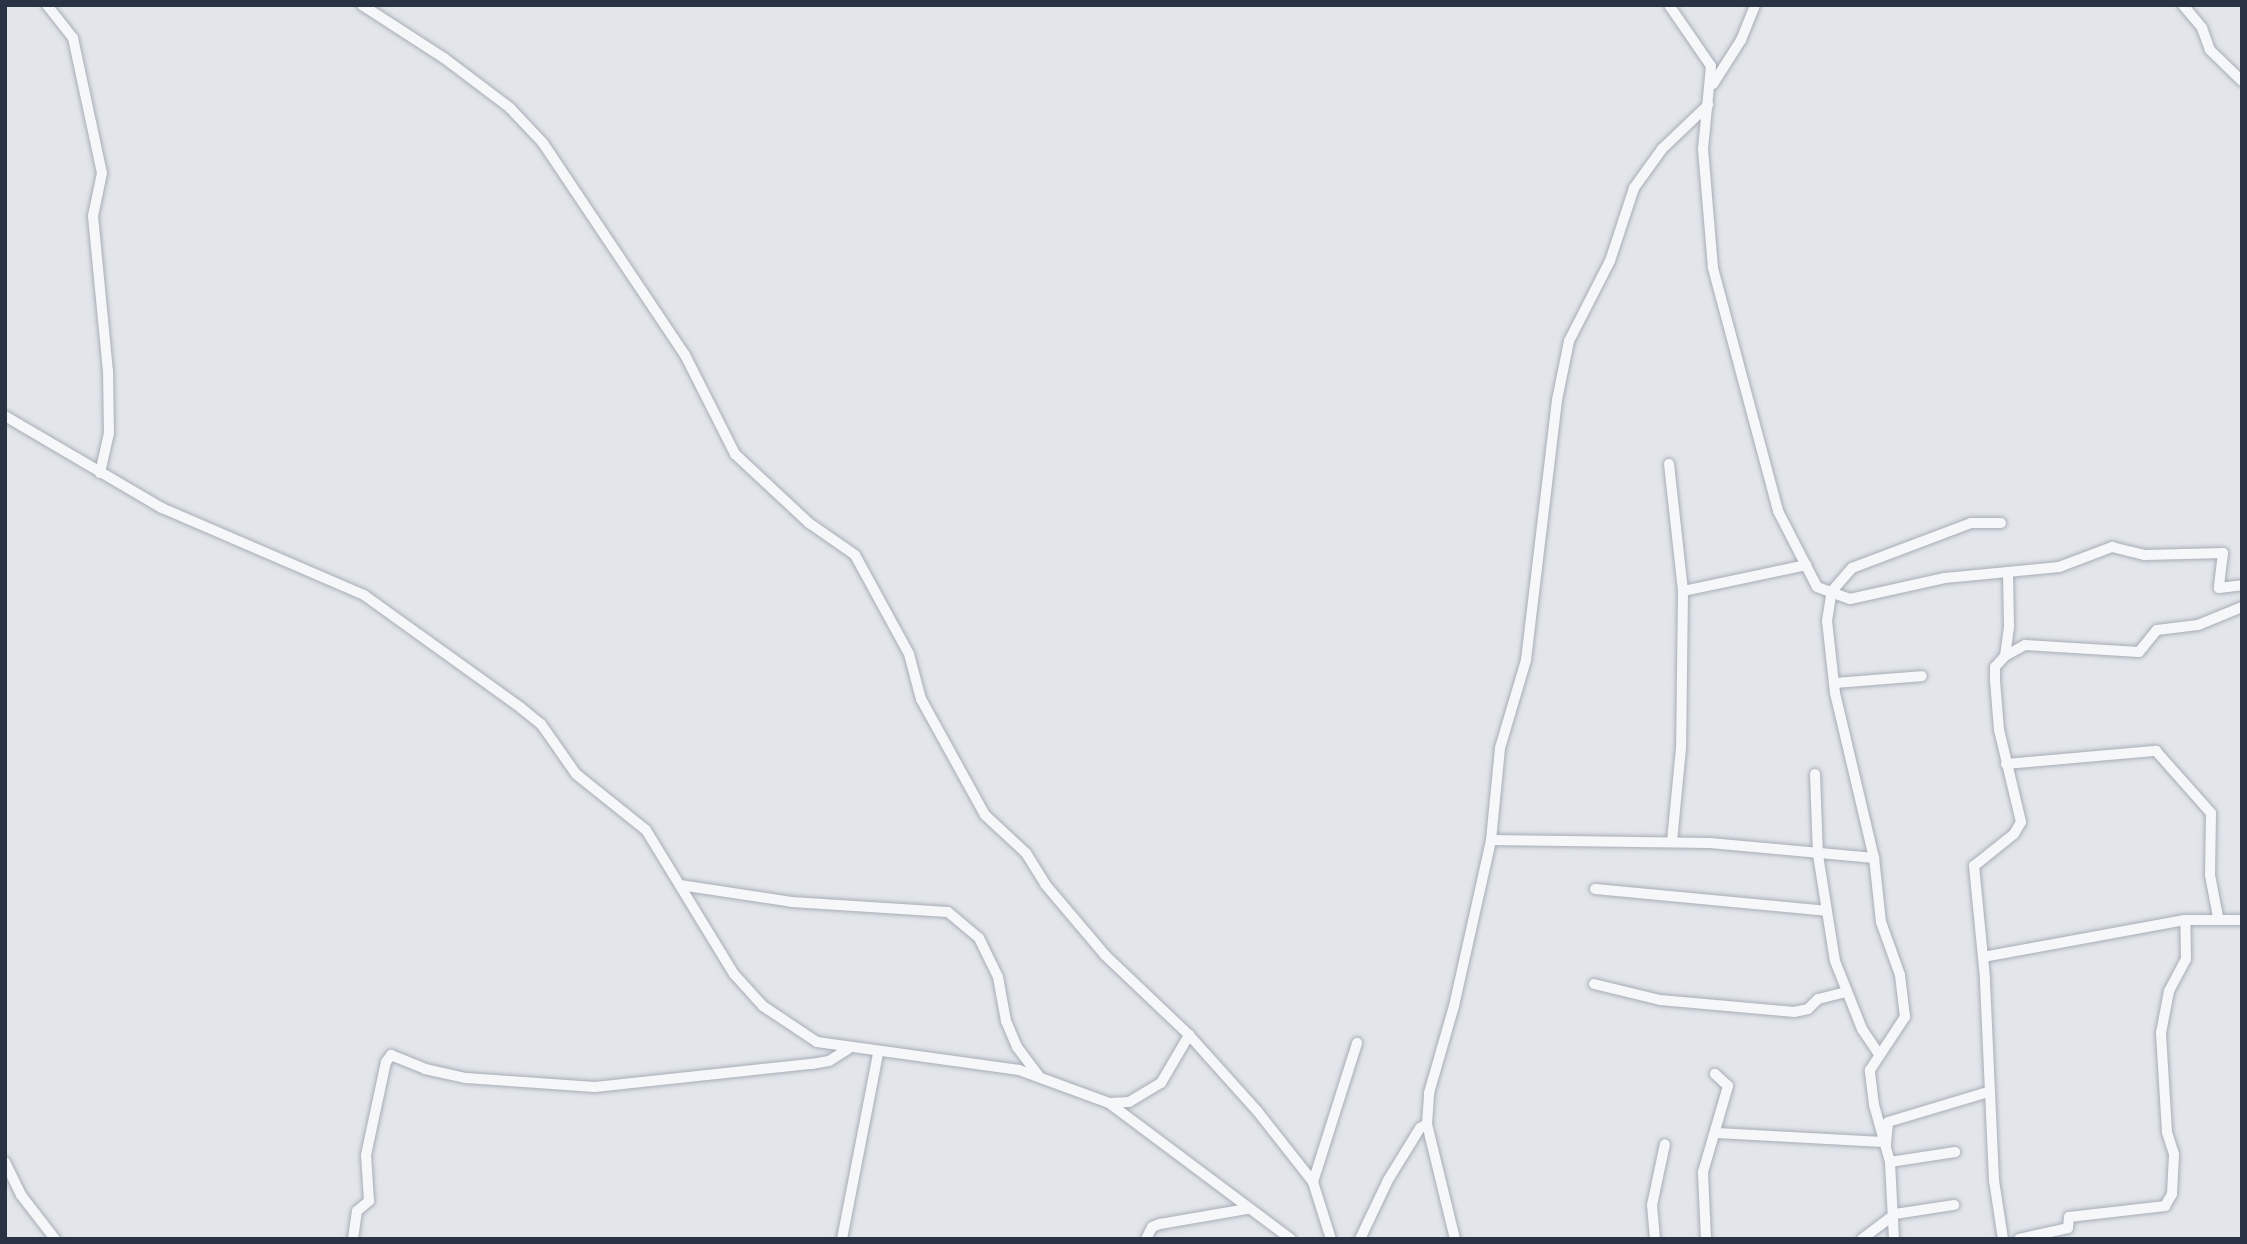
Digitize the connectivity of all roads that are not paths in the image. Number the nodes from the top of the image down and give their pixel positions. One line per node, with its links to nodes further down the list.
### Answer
1 (47, 5): 11 (street)
2 (362, 5): 37 (street)
3 (1669, 5): 7 (street)
4 (1755, 5): 7 (street)
5 (2183, 5): 6 (street)
6 (2242, 81)
7 (1713, 84): 8 (street)
8 (1708, 105): 13 (street); 24 (street)
9 (5, 416): 11 (street)
10 (1669, 464): 16 (street)
11 (100, 474): 28 (street)
12 (2001, 523): 17 (street)
13 (1806, 565): 16 (street); 17 (street)
14 (2008, 572): 15 (street); 17 (street); 19 (street)
15 (2242, 585)
16 (1683, 591): 25 (street)
17 (1832, 591): 21 (street)
18 (2242, 607): 19 (street)
19 (2005, 656): 22 (street)
20 (1922, 676): 21 (street)
21 (1834, 683): 27 (street)
22 (2006, 764): 31 (street); 34 (street)
23 (1815, 775): 26 (street)
24 (1491, 840): 25 (street); 46 (street)
25 (1672, 842): 26 (street)
26 (1818, 855): 27 (street); 30 (street)
27 (1874, 858): 41 (street)
28 (680, 885): 39 (street); 43 (street)
29 (1595, 889): 30 (street)
30 (1826, 911): 36 (street)
31 (2218, 917): 32 (street); 33 (street)
32 (2185, 920): 34 (street); 70 (street)
33 (2242, 920)
34 (1983, 957): 44 (street)
35 (1594, 984): 36 (street)
36 (1847, 992): 41 (street)
37 (1189, 1035): 45 (street); 53 (street)
38 (1357, 1043): 53 (street)
39 (848, 1049): 40 (street); 58 (street)
40 (878, 1053): 43 (street); 59 (street)
41 (1879, 1054): 49 (street)
42 (1715, 1074): 47 (street)
43 (1039, 1076): 45 (street)
44 (1988, 1091): 49 (street); 69 (street)
45 (1109, 1103): 55 (street)
46 (1427, 1124): 63 (street); 64 (street)
47 (1717, 1133): 49 (street); 66 (street)
48 (1665, 1144): 65 (street)
49 (1884, 1145): 52 (street)
50 (1955, 1152): 52 (street)
51 (5, 1162): 57 (street)
52 (1890, 1162): 56 (street)
53 (1313, 1182): 62 (street)
54 (1954, 1205): 56 (street)
55 (1247, 1209): 60 (street); 61 (street)
56 (1895, 1214): 67 (street); 68 (street)
57 (55, 1239)
58 (353, 1239)
59 (842, 1239)
60 (1146, 1239)
61 (1291, 1239)
62 (1331, 1239)
63 (1360, 1239)
64 (1455, 1239)
65 (1655, 1239)
66 (1706, 1239)
67 (1862, 1239)
68 (1894, 1239)
69 (2003, 1239)
70 (2019, 1239)

